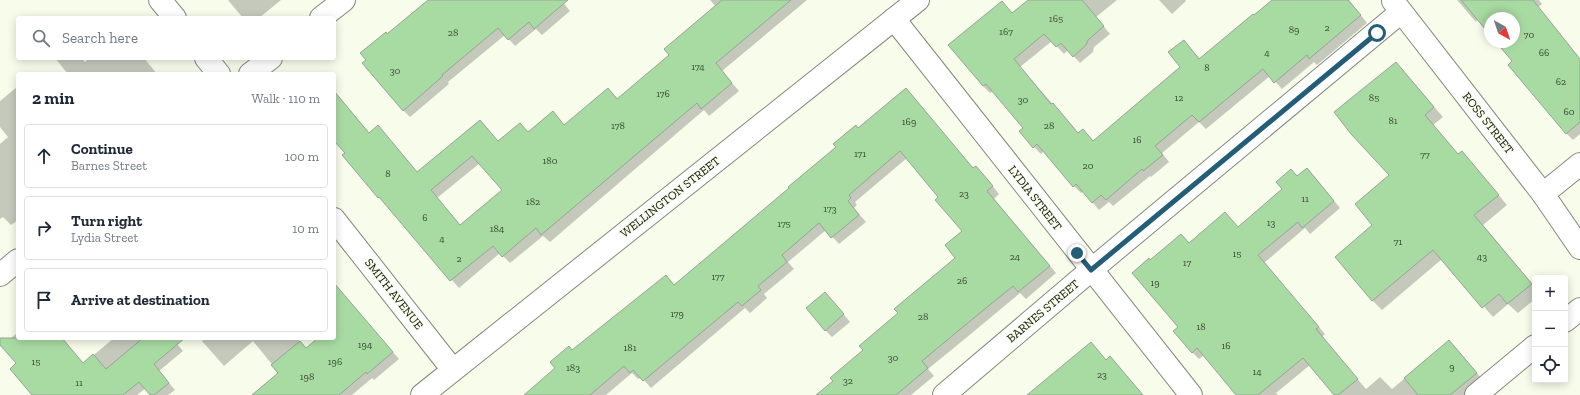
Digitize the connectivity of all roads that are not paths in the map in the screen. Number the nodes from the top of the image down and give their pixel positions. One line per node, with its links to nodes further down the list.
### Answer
1 (160, 0): 5 (street)
2 (344, 0): 6 (street)
3 (918, 0): 7 (street, WELLINGTON STREET)
4 (1397, 6): 13 (street, ROSS STREET); 17 (street, BARNES STREET)
5 (173, 16)
6 (324, 16)
7 (894, 19): 17 (street, LYDIA STREET); 22 (street, WELLINGTON STREET)
8 (208, 60): 10 (street)
9 (268, 60): 11 (street)
10 (217, 72)
11 (253, 72)
12 (1580, 164): 13 (street)
13 (1544, 194): 15 (street, ROSS STREET)
14 (336, 222): 22 (street, SMITH AVENUE)
15 (1580, 248)
16 (16, 262): 18 (street)
17 (1091, 270): 24 (street, BARNES STREET); 25 (street, LYDIA STREET)
18 (0, 275)
19 (1580, 309): 20 (street)
20 (1568, 319)
21 (1534, 347): 26 (street)
22 (453, 370): 23 (street, WELLINGTON STREET)
23 (422, 395)
24 (944, 395)
25 (1191, 395)
26 (1476, 395)

